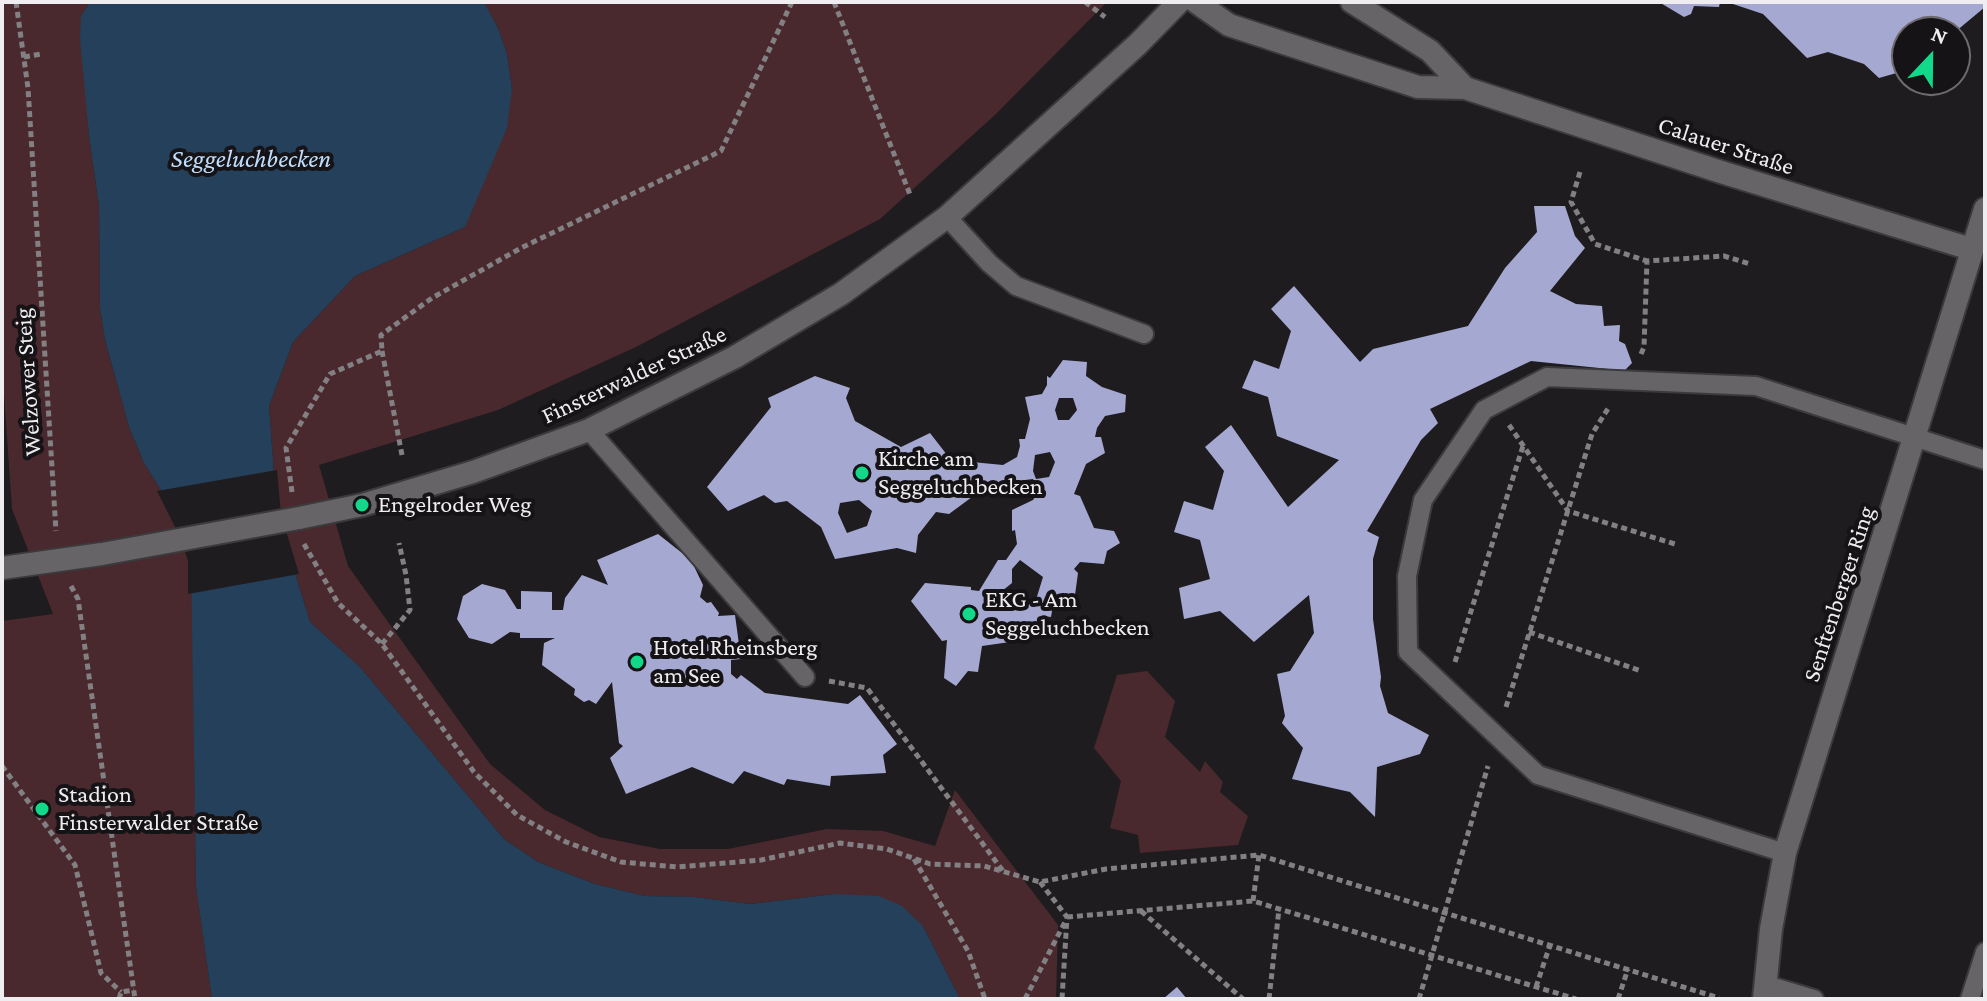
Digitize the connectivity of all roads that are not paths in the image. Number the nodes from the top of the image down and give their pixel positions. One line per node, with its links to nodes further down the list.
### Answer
1 (1179, 2): 6 (street, Finsterwalder Straße)
2 (1196, 2): 4 (street, Calauer Straße)
3 (1352, 2): 4 (street, Calauer Straße)
4 (1465, 88): 7 (street, Calauer Straße)
5 (1985, 209): 7 (street, Senftenberger Ring)
6 (947, 217): 8 (lane); 9 (street, Finsterwalder Straße)
7 (1971, 249): 10 (street, Senftenberger Ring)
8 (1144, 334)
9 (589, 430): 12 (street, Finsterwalder Straße, bridge); 13 (lane)
10 (1916, 438): 11 (lane); 14 (street, Senftenberger Ring); 14 (lane)
11 (1985, 460)
12 (2, 568)
13 (805, 677)
14 (1785, 853): 16 (street, Senftenberger Ring)
15 (1985, 952): 18 (lane)
16 (1764, 991): 17 (lane)
17 (1814, 999)
18 (1970, 999)

